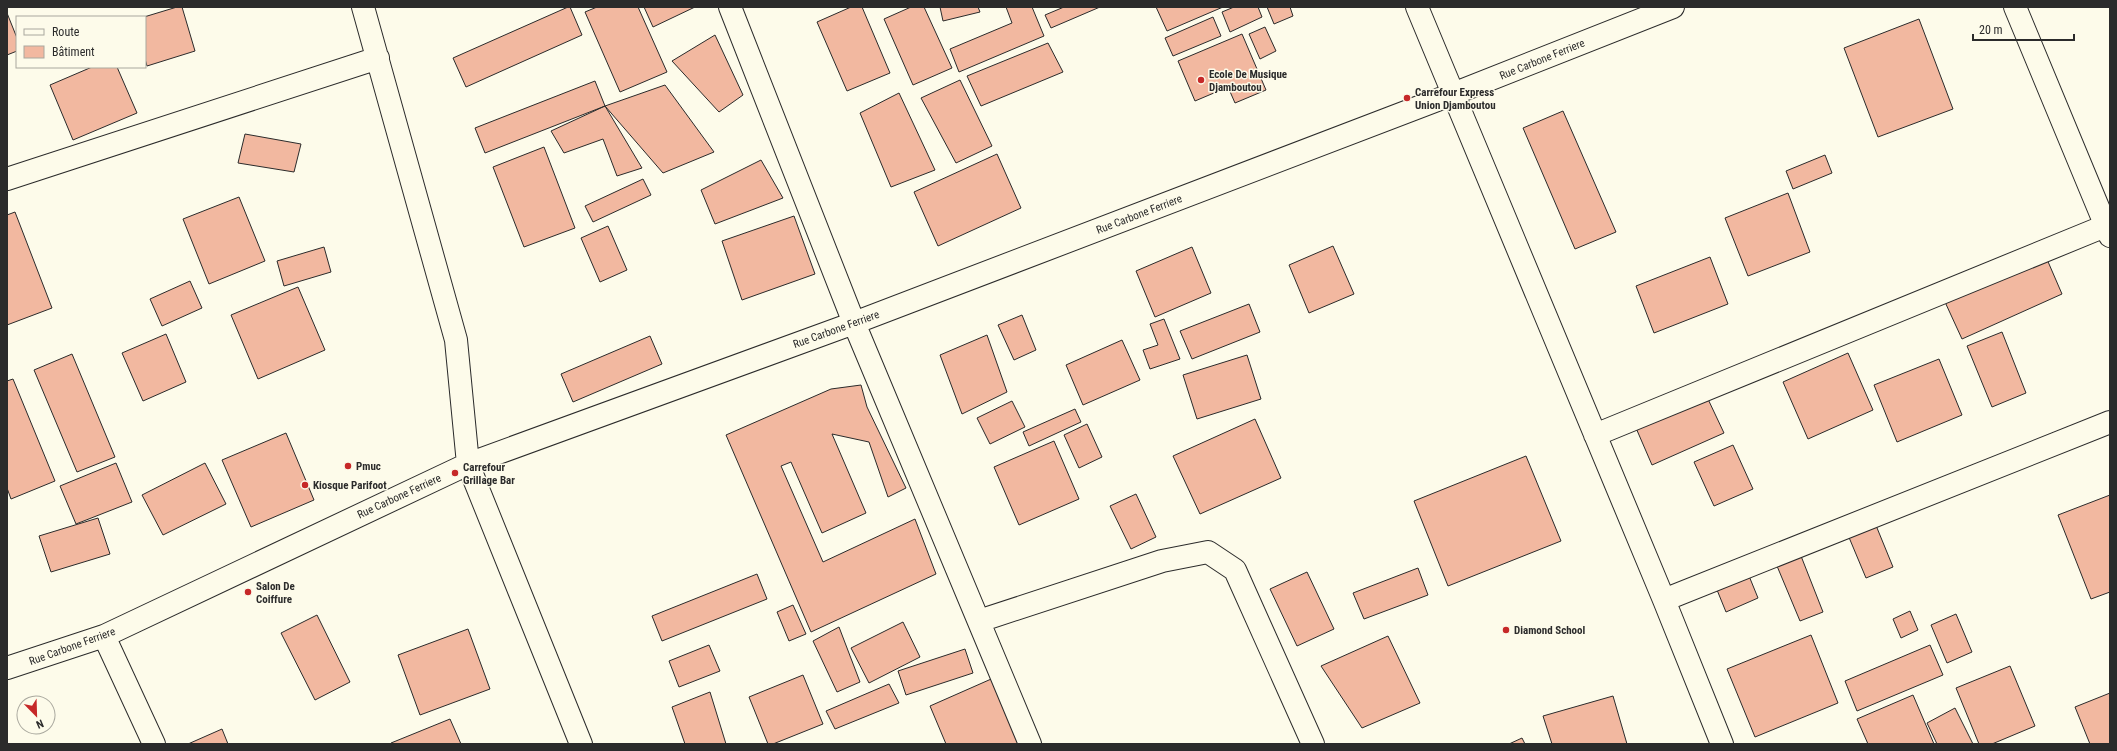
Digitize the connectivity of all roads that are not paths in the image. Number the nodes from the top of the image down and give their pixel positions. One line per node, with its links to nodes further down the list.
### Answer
1 (363, 7): 6 (street)
2 (730, 7): 10 (street)
3 (1416, 7): 7 (street)
4 (1673, 7): 7 (street, Rue Carbone Ferriere)
5 (2016, 7): 9 (street)
6 (378, 58): 8 (street); 13 (street)
7 (1453, 94): 10 (street, Rue Carbone Ferriere); 12 (street)
8 (7, 179)
9 (2109, 229): 12 (street)
10 (854, 323): 13 (street, Rue Carbone Ferriere); 15 (street)
11 (2110, 422): 14 (street)
12 (1595, 434): 14 (street)
13 (468, 464): 16 (street, Rue Carbone Ferriere); 19 (street)
14 (1664, 600): 22 (street)
15 (979, 622): 20 (street); 21 (street)
16 (104, 636): 17 (street, Rue Carbone Ferriere); 18 (street)
17 (7, 668)
18 (154, 744)
19 (581, 744)
20 (1030, 744)
21 (1313, 744)
22 (1722, 744)

